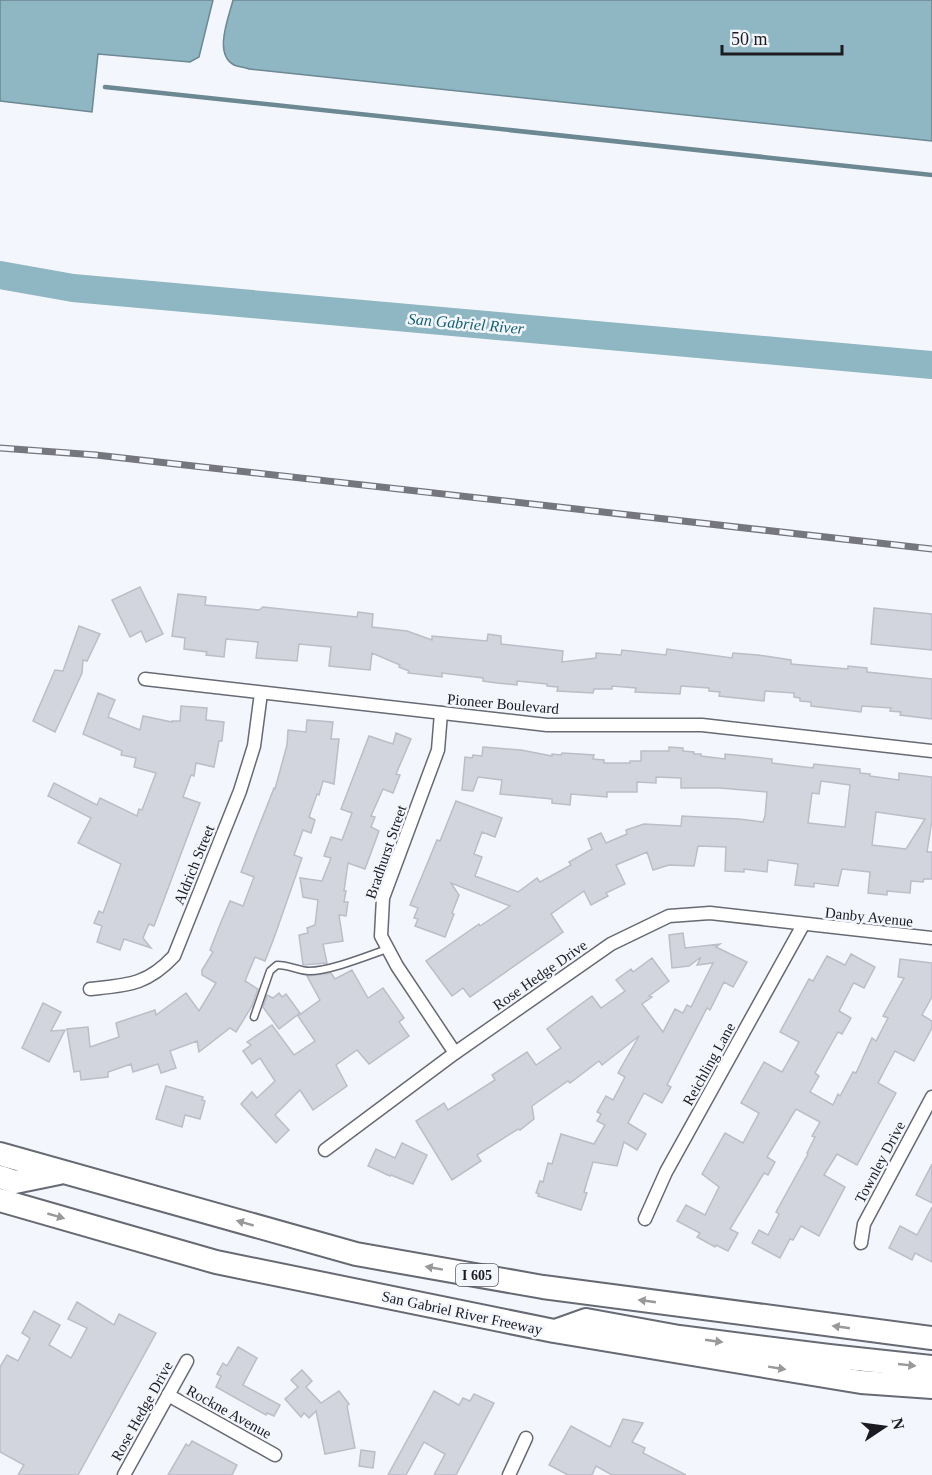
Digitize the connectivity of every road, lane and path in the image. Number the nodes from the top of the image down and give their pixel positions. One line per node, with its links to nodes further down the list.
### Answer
1 (144, 679): 2 (street, Pioneer Boulevard)
2 (261, 693): 3 (street, Pioneer Boulevard); 8 (street, Aldrich Street)
3 (441, 713): 4 (street, Pioneer Boulevard); 7 (street, Bradhurst Street)
4 (932, 751)
5 (803, 925): 6 (street, Danby Avenue); 10 (street, Rose Hedge Drive); 17 (street, Reichling Lane)
6 (932, 938)
7 (388, 949): 9 (lane); 10 (street, Bradhurst Street)
8 (90, 989)
9 (254, 1017)
10 (455, 1053): 12 (street, Rose Hedge Drive)
11 (932, 1097): 18 (street, Townley Drive)
12 (325, 1150)
13 (0, 1154): 14 (highway, I 605)
14 (63, 1172): 15 (highway); 20 (highway, I 605, one-way to 14)
15 (0, 1177)
16 (0, 1200): 19 (highway, San Gabriel River Freeway, one-way to 19)
17 (645, 1219)
18 (861, 1243)
19 (554, 1331): 24 (highway, one-way to 24); 25 (highway, San Gabriel River Freeway, one-way to 25)
20 (899, 1335): 21 (highway, I 605); 22 (highway)
21 (932, 1338)
22 (932, 1356)
23 (187, 1361): 26 (street, Rose Hedge Drive)
24 (932, 1367)
25 (932, 1387)
26 (168, 1395): 28 (street, Rockne Avenue); 29 (street, Rose Hedge Drive)
27 (526, 1438): 30 (street)
28 (275, 1455)
29 (124, 1475)
30 (509, 1475)

